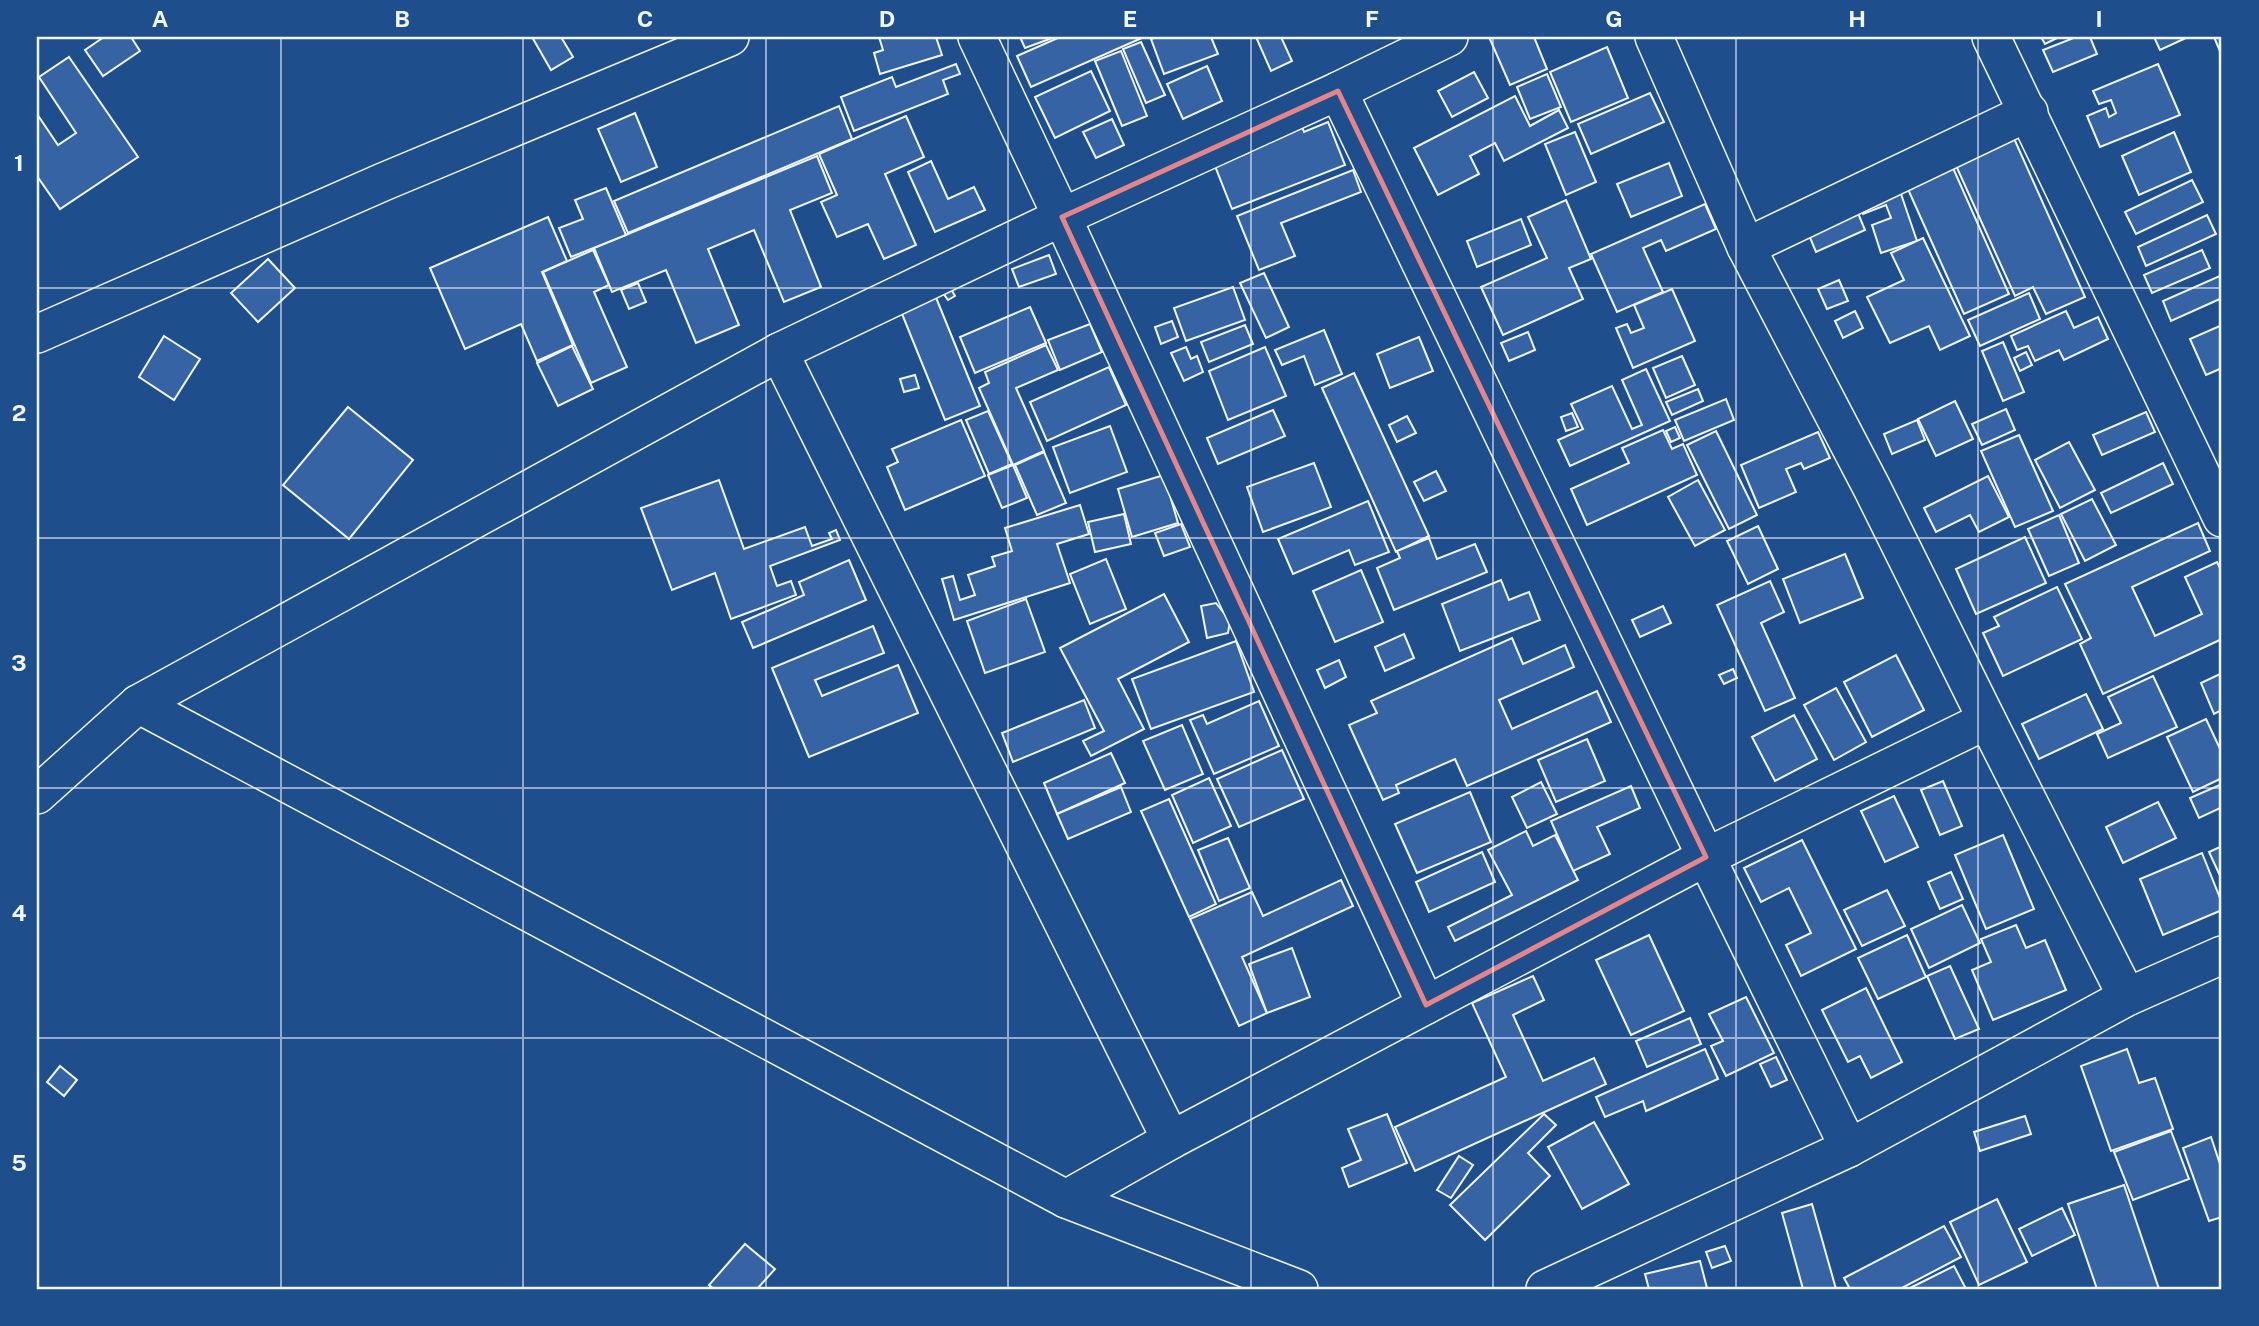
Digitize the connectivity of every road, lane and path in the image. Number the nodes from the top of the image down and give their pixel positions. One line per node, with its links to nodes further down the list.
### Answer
1 (730, 37): 10 (street)
2 (976, 37): 8 (street)
3 (1449, 37): 6 (street)
4 (1654, 37): 9 (street)
5 (1992, 37): 7 (street)
6 (1338, 91): 8 (street); 16 (street)
7 (2028, 112): 9 (street); 12 (street)
8 (1062, 217): 11 (street); 19 (street)
9 (1746, 247): 14 (street)
10 (37, 334)
11 (779, 352): 13 (street); 20 (street)
12 (2222, 518)
13 (138, 704): 15 (street); 22 (street)
14 (1987, 720): 16 (street); 18 (street)
15 (37, 794)
16 (1706, 857): 19 (street); 21 (street)
17 (2222, 955): 18 (street)
18 (2127, 997): 21 (street)
19 (1426, 1005): 20 (street)
20 (1171, 1140): 22 (street)
21 (1849, 1148): 24 (street)
22 (1066, 1199): 23 (street)
23 (1299, 1289)
24 (1545, 1289)

